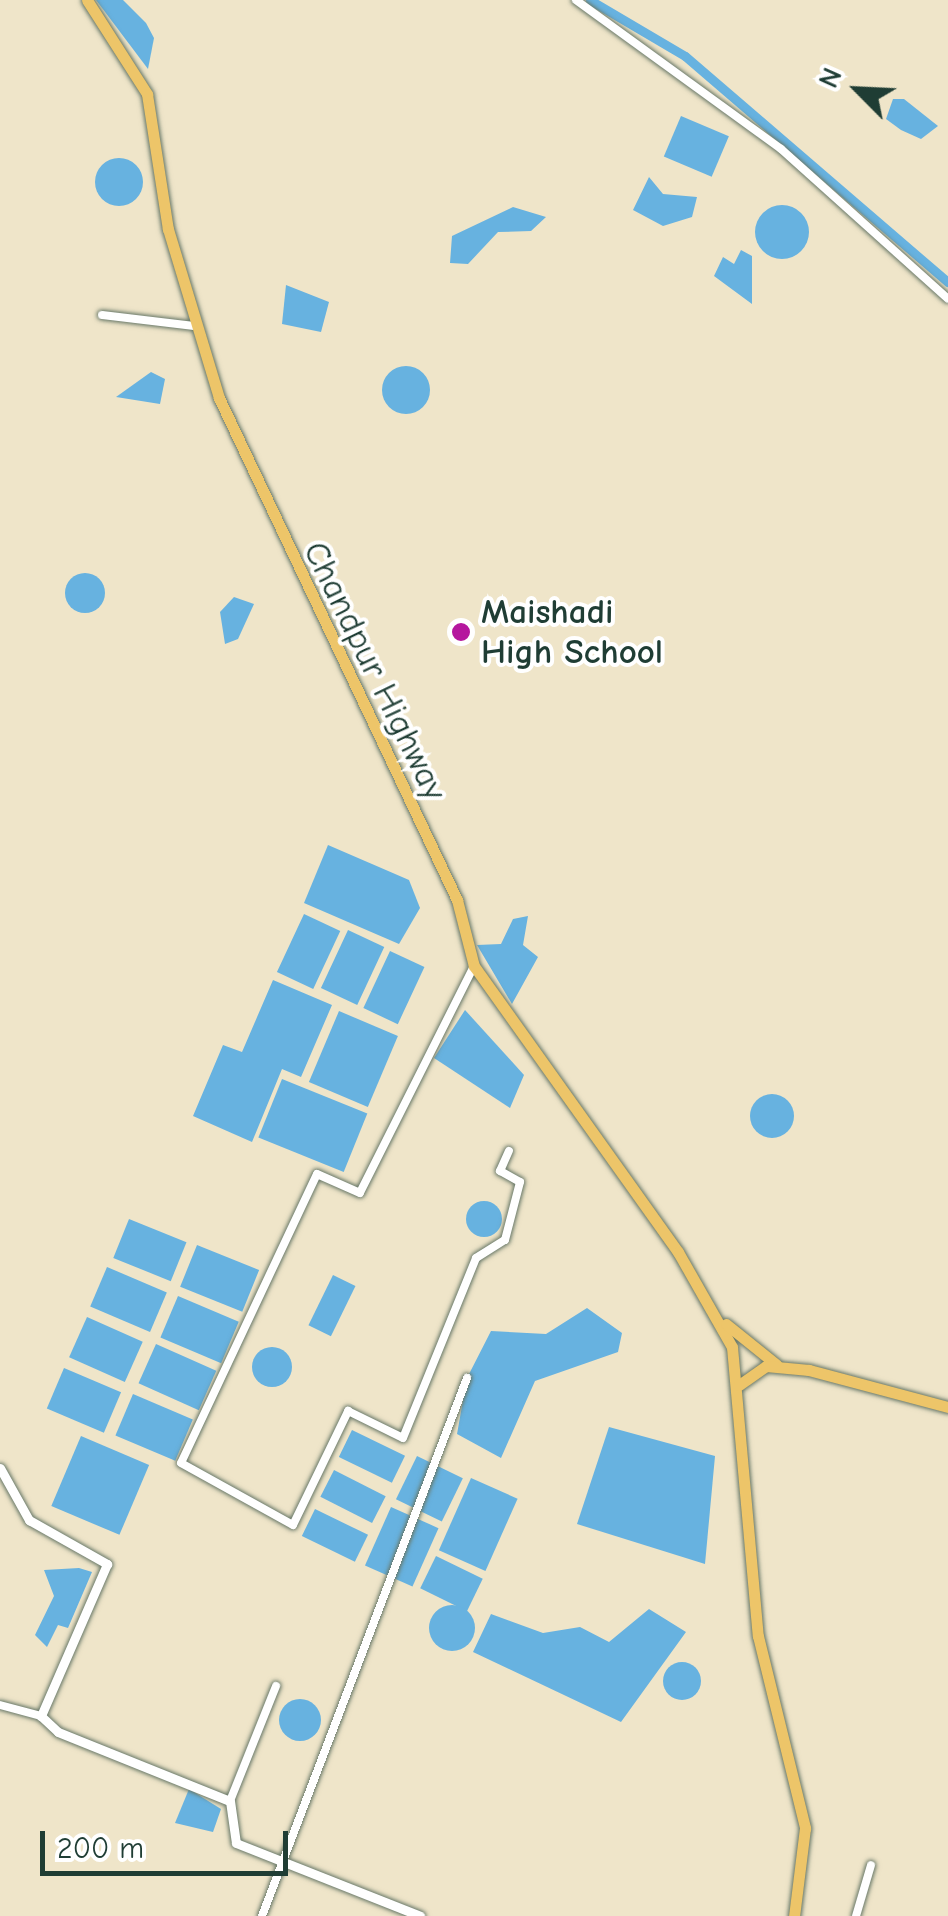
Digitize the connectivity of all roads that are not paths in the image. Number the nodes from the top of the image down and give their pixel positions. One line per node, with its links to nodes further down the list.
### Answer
1 (87, 0): 5 (main road, Chandpur Highway)
2 (576, 0): 3 (street)
3 (948, 299)
4 (102, 315): 5 (street)
5 (194, 326): 6 (main road, Chandpur Highway)
6 (474, 966): 7 (street); 8 (main road, Chandpur Highway)
7 (509, 1151)
8 (720, 1317): 9 (main road); 11 (main road)
9 (782, 1367): 11 (main road); 12 (main road)
10 (467, 1378): 19 (street)
11 (738, 1386): 21 (main road)
12 (948, 1406)
13 (0, 1468): 16 (street)
14 (276, 1686): 17 (street)
15 (0, 1704): 16 (street)
16 (41, 1716): 17 (street)
17 (230, 1800): 20 (street)
18 (871, 1865): 22 (street)
19 (262, 1916)
20 (420, 1916)
21 (794, 1916)
22 (856, 1916)

